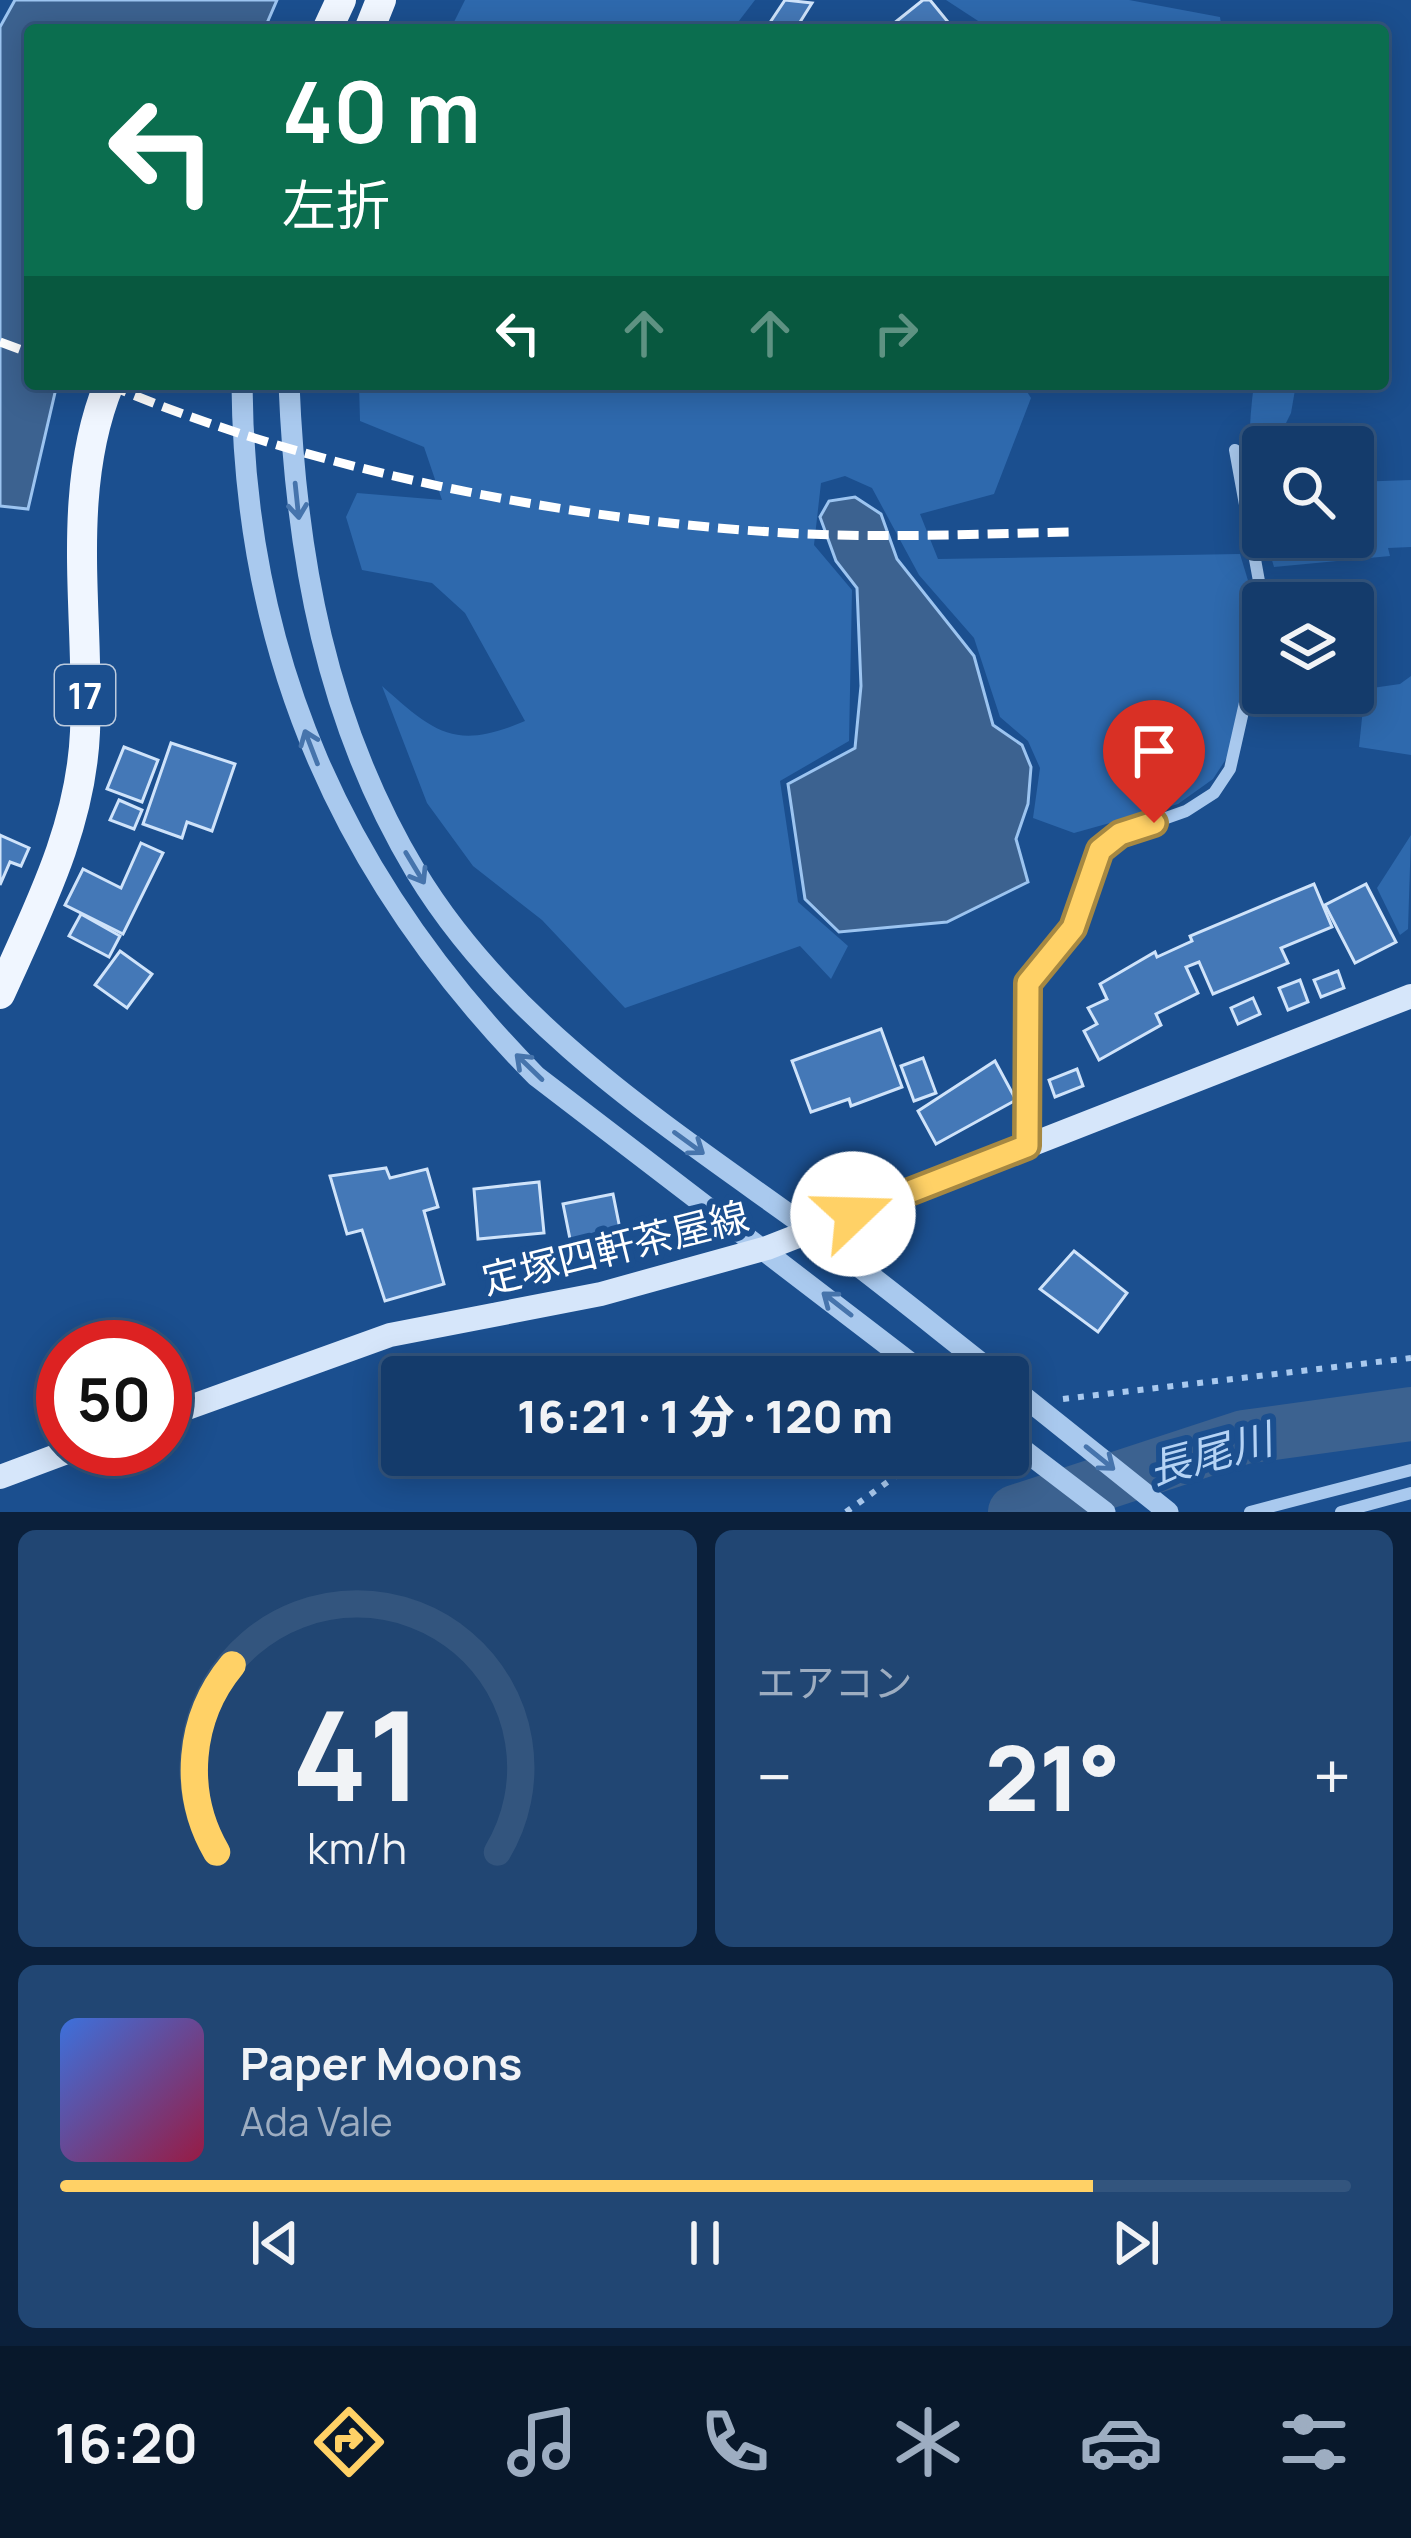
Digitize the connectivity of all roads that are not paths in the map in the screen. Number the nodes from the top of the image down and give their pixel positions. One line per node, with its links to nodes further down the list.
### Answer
1 (107, 390): 7 (main road, 17)
2 (243, 390): 11 (street, one-way to 2)
3 (289, 390): 10 (street, one-way to 10)
4 (1235, 450): 5 (street)
5 (1259, 582)
6 (1242, 714): 9 (street)
7 (0, 994)
8 (1411, 996): 9 (main road, 定塚四軒茶屋線)
9 (1027, 1146): 10 (main road, 定塚四軒茶屋線)
10 (810, 1230): 11 (main road, 定塚四軒茶屋線); 13 (street)
11 (766, 1248): 12 (street, one-way to 11); 15 (main road, 定塚四軒茶屋線)
12 (902, 1356)
13 (972, 1356)
14 (1029, 1400): 22 (street, one-way to 22)
15 (192, 1406)
16 (1029, 1454): 21 (street)
17 (36, 1464): 19 (main road)
18 (1411, 1470): 23 (street)
19 (0, 1477)
20 (1411, 1493): 24 (street)
21 (1105, 1512)
22 (1168, 1512)
23 (1250, 1512)
24 (1341, 1512)

